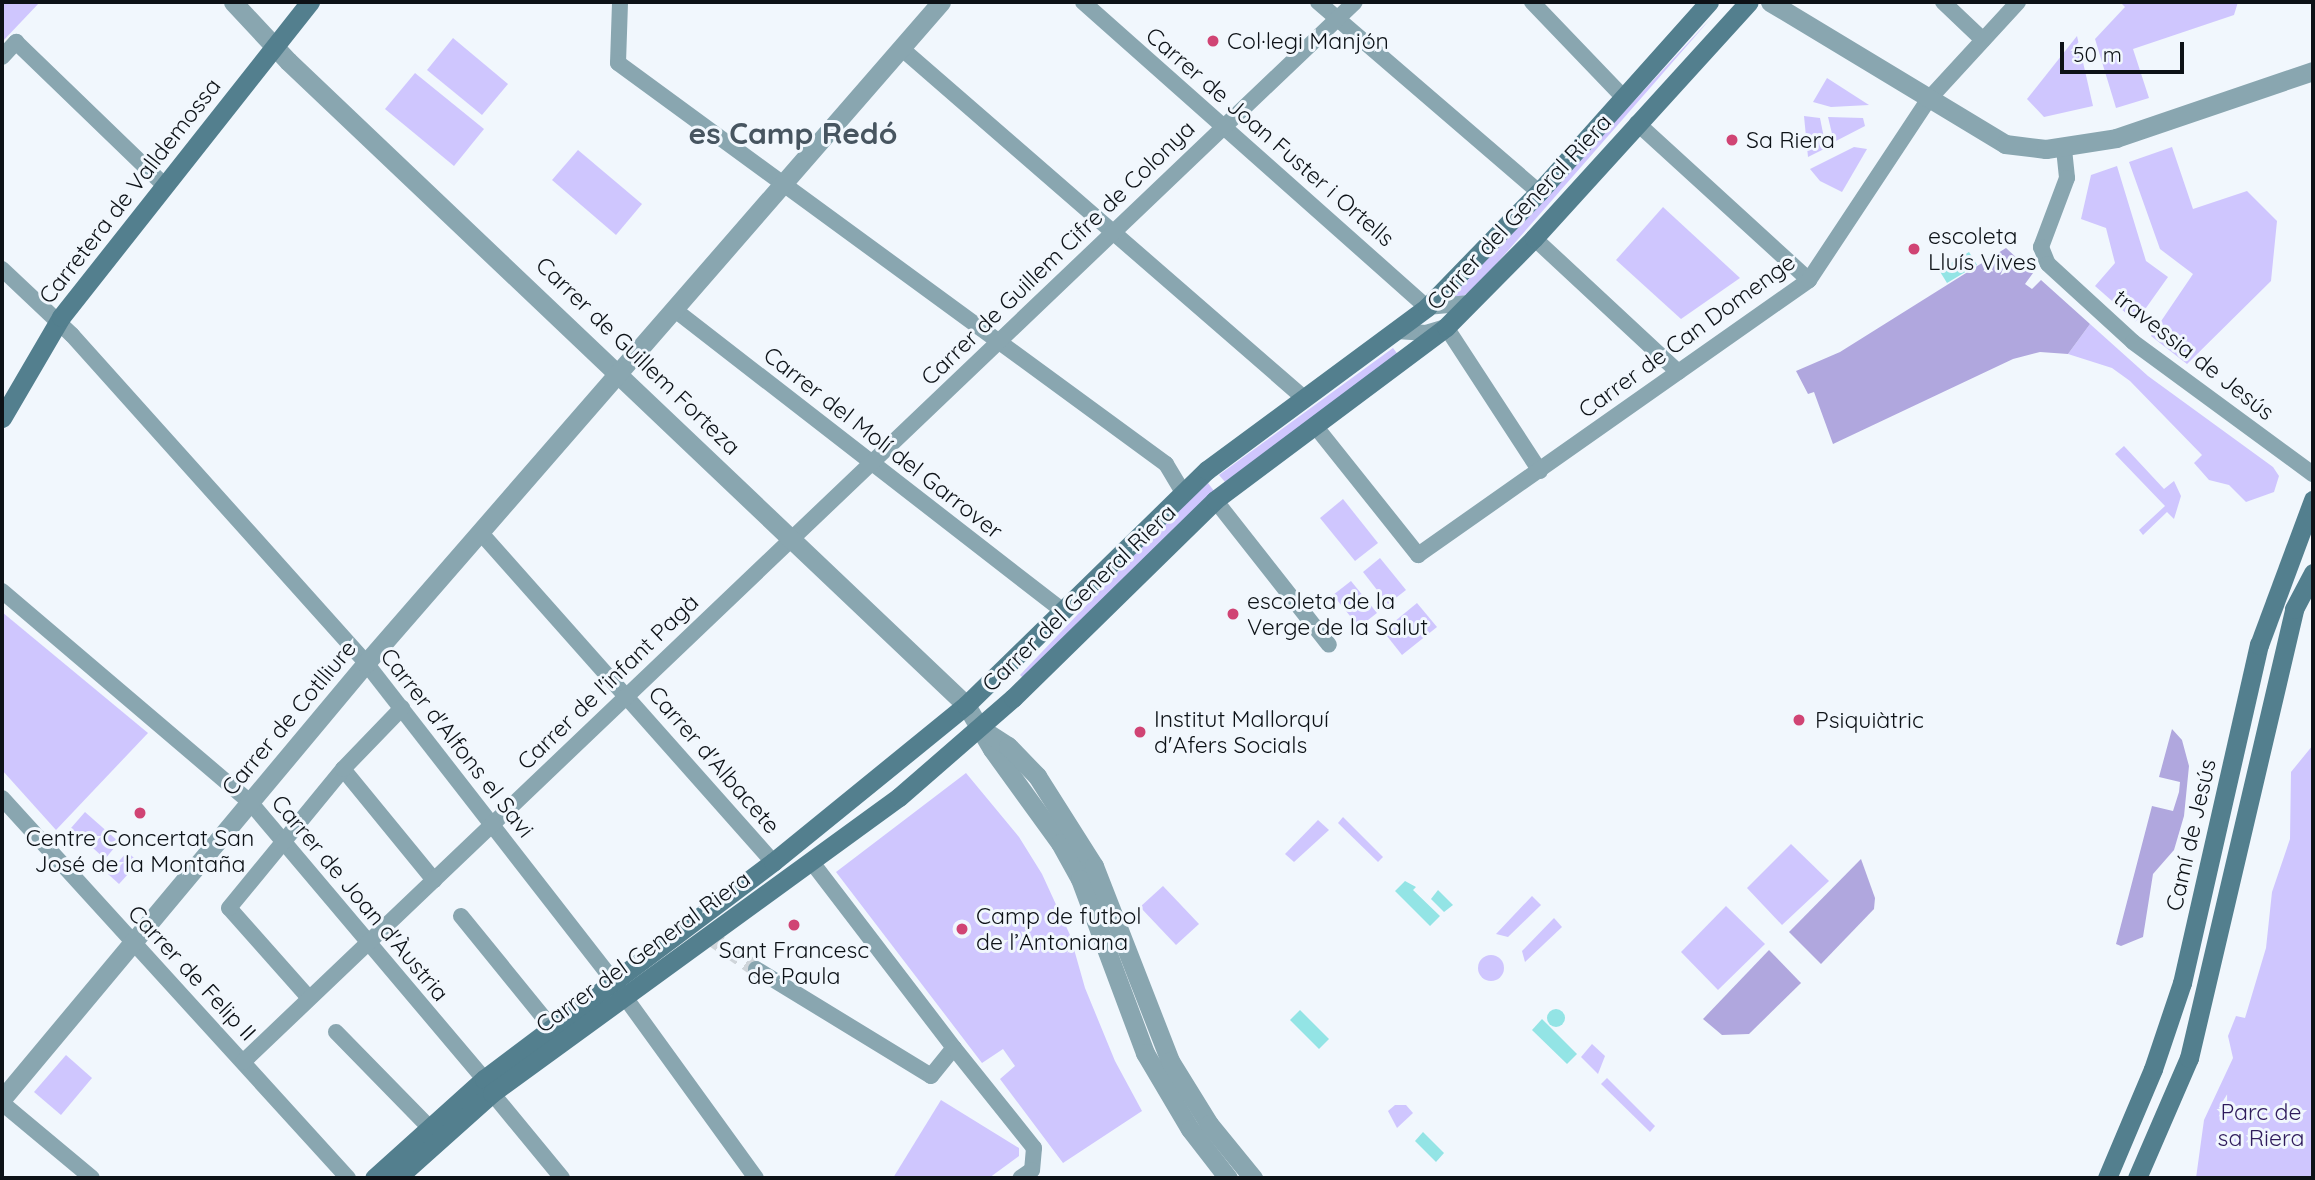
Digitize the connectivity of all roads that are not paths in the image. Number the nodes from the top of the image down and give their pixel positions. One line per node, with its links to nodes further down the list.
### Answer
1 (233, 2): 16 (street, Carrer de Guillem Forteza)
2 (310, 2): 16 (main road, Carretera de Valldemossa)
3 (620, 2): 25 (street)
4 (941, 2): 17 (street, Carrer de Cotlliure)
5 (1083, 2): 23 (street, Carrer de Joan Fuster i Ortells)
6 (1318, 2): 14 (street)
7 (1356, 2): 14 (street, Carrer de Guillem Cifre de Colonya)
8 (1532, 2): 20 (street)
9 (1709, 2): 20 (main road, Carrer del General Riera)
10 (1749, 2): 22 (main road, Carrer del General Riera)
11 (1770, 2): 21 (street)
12 (1943, 2): 15 (street)
13 (2018, 2): 15 (street, Carrer de Can Domenge)
14 (1337, 19): 23 (street, Carrer de Guillem Cifre de Colonya); 27 (street)
15 (1983, 40): 21 (street, Carrer de Can Domenge)
16 (275, 44): 26 (main road, Carretera de Valldemossa); 40 (street, Carrer de Guillem Forteza)
17 (901, 48): 25 (street, Carrer de Cotlliure); 28 (street)
18 (2, 57): 26 (street)
19 (2313, 71): 24 (street)
20 (1622, 96): 27 (main road, Carrer del General Riera)
21 (1928, 100): 24 (street); 31 (street, Carrer de Can Domenge)
22 (1637, 123): 29 (main road, Carrer del General Riera); 31 (street)
23 (1224, 127): 28 (street, Carrer de Guillem Cifre de Colonya); 33 (street, Carrer de Joan Fuster i Ortells)
24 (2064, 149): 46 (street, travessia de Jesús)
25 (786, 182): 34 (street, Carrer de Cotlliure); 38 (street)
26 (165, 186): 35 (main road, Carretera de Valldemossa)
27 (1539, 192): 33 (main road, Carrer del General Riera)
28 (1115, 231): 38 (street, Carrer de Guillem Cifre de Colonya); 41 (street)
29 (1534, 238): 32 (main road, Carrer del General Riera); 39 (street)
30 (2, 269): 35 (street, Carrer d'Alfons el Savi)
31 (1809, 280): 39 (street, Carrer de Can Domenge)
32 (1470, 303): 33 (street); 36 (main road, Carrer del General Riera)
33 (1427, 307): 37 (main road, Carrer del General Riera)
34 (675, 310): 40 (street, Carrer de Cotlliure); 44 (street, Carrer del Molí del Garrover)
35 (58, 322): 42 (main road, Carretera de Valldemossa); 56 (street, Carrer d'Alfons el Savi)
36 (1446, 327): 37 (street); 43 (main road, Carrer del General Riera); 45 (street)
37 (1397, 331): 41 (main road, Carrer del General Riera)
38 (999, 341): 44 (street, Carrer de Guillem Cifre de Colonya); 47 (street)
39 (1678, 372): 45 (street, Carrer de Can Domenge)
40 (620, 374): 50 (street, Carrer de Cotlliure); 51 (street, Carrer de Guillem Forteza)
41 (1305, 398): 47 (main road, Carrer del General Riera)
42 (2, 418)
43 (1316, 427): 45 (street, Carrer de Can Domenge); 48 (main road, Carrer del General Riera)
44 (869, 464): 51 (street, Carrer de Guillem Cifre de Colonya); 54 (street, Carrer del Molí del Garrover)
45 (1540, 471)
46 (2313, 474)
47 (1182, 491): 54 (main road, Carrer del General Riera)
48 (1215, 500): 55 (street); 60 (main road, Carrer del General Riera)
49 (2313, 500): 91 (main road, Camí de Jesús)
50 (480, 532): 56 (street, Carrer de Cotlliure); 57 (street, Carrer d'Albacete)
51 (792, 538): 57 (street, Carrer de l'infant Pagà); 58 (street, Carrer de Guillem Forteza)
52 (2313, 573): 92 (main road)
53 (2, 591): 63 (street, Carrer de Joan d'Àustria)
54 (1063, 611): 58 (main road, Carrer del General Riera)
55 (1329, 645)
56 (366, 663): 59 (street, Carrer d'Alfons el Savi); 63 (street, Carrer de Cotlliure)
57 (627, 696): 64 (street, Carrer de l'infant Pagà); 67 (street, Carrer d'Albacete)
58 (966, 705): 60 (street, Carrer de Guillem Forteza); 67 (main road, Carrer del General Riera)
59 (402, 708): 61 (street); 64 (street, Carrer d'Alfons el Savi)
60 (979, 727): 66 (main road, Carrer del General Riera); 89 (street, Carrer de Guillem Forteza); 90 (street)
61 (343, 769): 65 (street); 68 (street)
62 (2, 798): 70 (street, Carrer de Felip II)
63 (250, 802): 65 (street, Carrer de Joan d'Àustria); 70 (street, Carrer de Cotlliure)
64 (492, 824): 68 (street, Carrer de l'infant Pagà); 73 (street, Carrer d'Alfons el Savi)
65 (283, 840): 71 (street, Carrer de Joan d'Àustria); 74 (street)
66 (811, 861): 73 (main road, Carrer del General Riera); 77 (street)
67 (773, 862): 73 (main road, Carrer del General Riera)
68 (434, 880): 71 (street, Carrer de l'infant Pagà)
69 (461, 916): 75 (street)
70 (134, 944): 78 (street, Carrer de Felip II); 80 (street, Carrer de Cotlliure)
71 (366, 944): 74 (street, Carrer de l'infant Pagà); 79 (street, Carrer de Joan d'Àustria)
72 (756, 969): 77 (street)
73 (618, 988): 75 (main road, Carrer del General Riera); 79 (main road, Carrer del General Riera); 87 (street, Carrer d'Alfons el Savi)
74 (309, 998): 78 (street, Carrer de l'infant Pagà)
75 (552, 1028): 79 (main road, Carrer del General Riera)
76 (336, 1032): 81 (street)
77 (954, 1048): 88 (street)
78 (243, 1062): 83 (street, Carrer de Felip II)
79 (488, 1086): 81 (main road, Carrer del General Riera); 85 (main road, Carrer del General Riera); 86 (street, Carrer de Joan d'Àustria)
80 (2, 1101): 82 (street)
81 (428, 1126): 84 (main road, Carrer del General Riera)
82 (92, 1178)
83 (348, 1178)
84 (374, 1178)
85 (397, 1178)
86 (562, 1178)
87 (756, 1178)
88 (1020, 1178)
89 (1228, 1178)
90 (1253, 1178)
91 (2107, 1178)
92 (2137, 1178)

